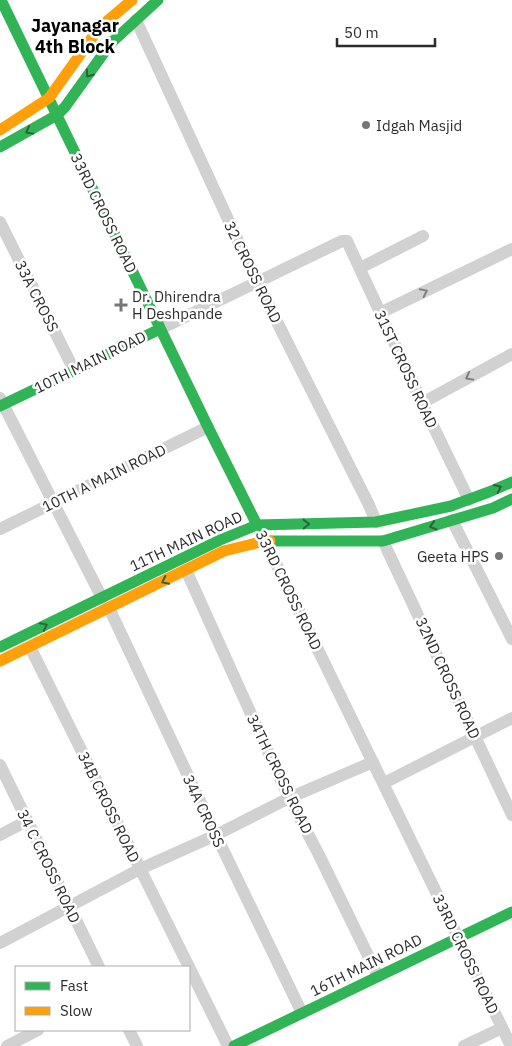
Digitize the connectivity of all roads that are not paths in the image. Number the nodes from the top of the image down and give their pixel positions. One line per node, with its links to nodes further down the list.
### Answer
1 (1, 0): 5 (main road, 33RD CROSS ROAD)
2 (132, 0): 5 (main road)
3 (158, 0): 4 (main road)
4 (136, 20): 6 (main road, one-way to 6); 14 (street, 32 CROSS ROAD)
5 (49, 98): 6 (main road, 33RD CROSS ROAD); 7 (main road)
6 (57, 115): 8 (main road, one-way to 8); 16 (main road, 33RD CROSS ROAD)
7 (0, 130)
8 (0, 147)
9 (0, 222): 18 (street, 33A CROSS)
10 (423, 236): 13 (street)
11 (342, 241): 13 (street, 31ST CROSS ROAD); 14 (street, 10TH MAIN ROAD)
12 (512, 250): 15 (street, one-way to 12)
13 (360, 268): 15 (street, 31ST CROSS ROAD)
14 (257, 282): 16 (street, 10TH MAIN ROAD); 27 (street, 32 CROSS ROAD)
15 (380, 313): 20 (street, 31ST CROSS ROAD)
16 (160, 329): 18 (main road, 10TH MAIN ROAD); 21 (main road, 33RD CROSS ROAD)
17 (512, 354): 20 (street, one-way to 20)
18 (74, 370): 19 (main road, 10TH MAIN ROAD)
19 (1, 402): 25 (street)
20 (422, 403): 24 (street, 31ST CROSS ROAD)
21 (208, 427): 25 (street, 10TH A MAIN ROAD); 28 (main road, 33RD CROSS ROAD)
22 (512, 482): 24 (main road, 11TH MAIN ROAD, one-way to 22)
23 (512, 499): 26 (main road, 11TH MAIN ROAD)
24 (469, 500): 27 (main road, 11TH MAIN ROAD)
25 (54, 502): 29 (street, 10TH A MAIN ROAD); 33 (street)
26 (452, 520): 31 (main road, 11TH MAIN ROAD, one-way to 31); 34 (street)
27 (376, 522): 28 (main road, 11TH MAIN ROAD, one-way to 27)
28 (257, 525): 30 (main road, 33RD CROSS ROAD); 33 (main road, 11TH MAIN ROAD)
29 (0, 529)
30 (265, 541): 31 (main road, 11TH MAIN ROAD); 32 (main road, 11TH MAIN ROAD); 40 (street, 33RD CROSS ROAD)
31 (383, 541): 39 (street, 32ND CROSS ROAD)
32 (186, 570): 33 (main road, 11TH MAIN ROAD, one-way to 33); 43 (street, 34TH CROSS ROAD)
33 (105, 603): 35 (main road, 11TH MAIN ROAD, one-way to 33); 36 (main road, 11TH MAIN ROAD); 47 (street, 34A CROSS)
34 (512, 639)
35 (0, 647)
36 (30, 647): 37 (main road, 11TH MAIN ROAD); 48 (street, 34B CROSS ROAD)
37 (0, 662)
38 (512, 718): 39 (street)
39 (476, 737): 42 (street); 44 (street, 32ND CROSS ROAD)
40 (373, 762): 42 (street, 33RD CROSS ROAD); 43 (street)
41 (0, 765): 45 (street, 34 C CROSS ROAD)
42 (384, 783): 51 (street, 33RD CROSS ROAD)
43 (289, 798): 47 (street); 56 (street, 34TH CROSS ROAD)
44 (512, 815)
45 (27, 820): 46 (street); 49 (street, 34 C CROSS ROAD)
46 (0, 835)
47 (216, 835): 48 (street); 57 (street, 34A CROSS)
48 (140, 869): 49 (street); 54 (street, 34B CROSS ROAD)
49 (69, 906): 52 (street); 53 (street, 34 C CROSS ROAD)
50 (512, 912): 51 (main road, 16TH MAIN ROAD)
51 (458, 938): 56 (main road, 16TH MAIN ROAD); 58 (street, 33RD CROSS ROAD)
52 (0, 943)
53 (99, 966)
54 (188, 966)
55 (190, 969): 63 (street, 34B CROSS ROAD)
56 (378, 976): 57 (main road, 16TH MAIN ROAD)
57 (302, 1013): 64 (main road, 16TH MAIN ROAD)
58 (502, 1028): 65 (street); 66 (street, 33RD CROSS ROAD)
59 (36, 1031): 61 (street)
60 (130, 1031): 62 (street)
61 (7, 1046)
62 (137, 1046)
63 (228, 1046)
64 (234, 1046)
65 (464, 1046)
66 (511, 1046)

